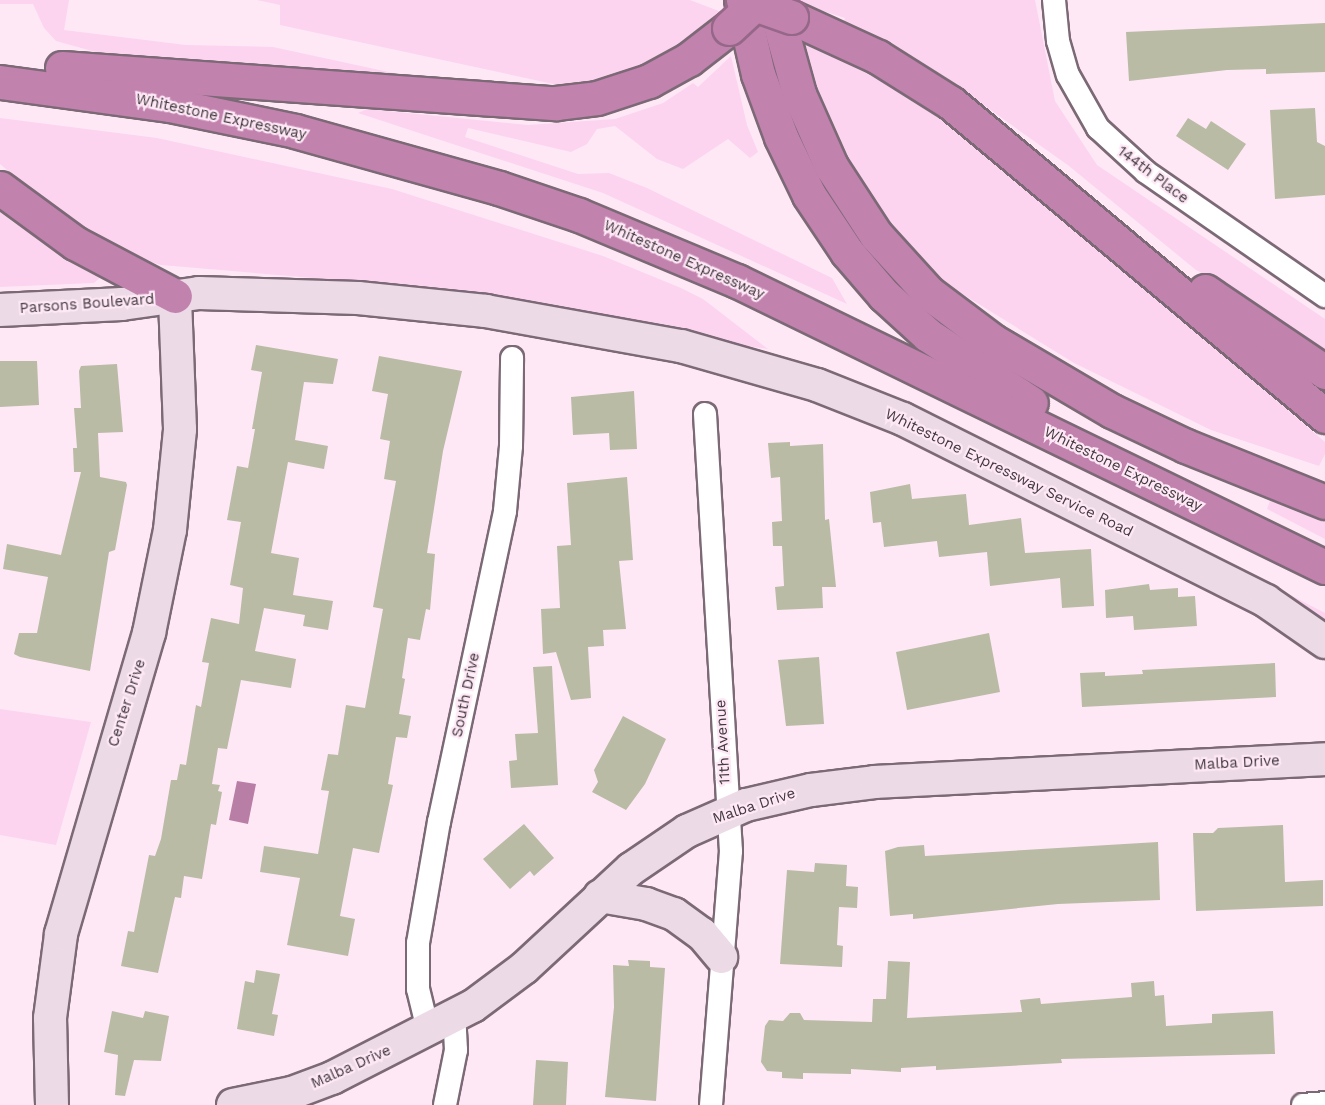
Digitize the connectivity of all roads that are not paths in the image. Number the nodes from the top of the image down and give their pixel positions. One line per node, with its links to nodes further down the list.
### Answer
1 (759, 0): 3 (highway, bridge)
2 (1054, 0): 10 (street, 144th Place)
3 (738, 9): 4 (highway, bridge); 5 (highway); 17 (highway)
4 (782, 9): 7 (highway); 16 (highway)
5 (0, 65)
6 (0, 82): 17 (highway, Whitestone Expressway)
7 (1000, 142): 13 (highway); 15 (highway)
8 (0, 188): 9 (highway)
9 (175, 296): 11 (street, Parsons Boulevard); 18 (street, Whitestone Expressway Service Road); 25 (street, Center Drive)
10 (1325, 296)
11 (0, 310)
12 (512, 358): 23 (street, South Drive)
13 (1325, 372)
14 (705, 414): 20 (street, 11th Avenue)
15 (1325, 416)
16 (1325, 501)
17 (1324, 566)
18 (1325, 642)
19 (1325, 759): 20 (street, Malba Drive)
20 (729, 811): 21 (street, Malba Drive); 22 (street, 11th Avenue)
21 (600, 896): 22 (street); 23 (street, Malba Drive)
22 (721, 957): 28 (street, 11th Avenue)
23 (441, 1023): 26 (street, Malba Drive); 27 (street, South Drive)
24 (1325, 1103): 29 (street)
25 (52, 1105)
26 (233, 1105)
27 (445, 1105)
28 (711, 1105)
29 (1304, 1105)

